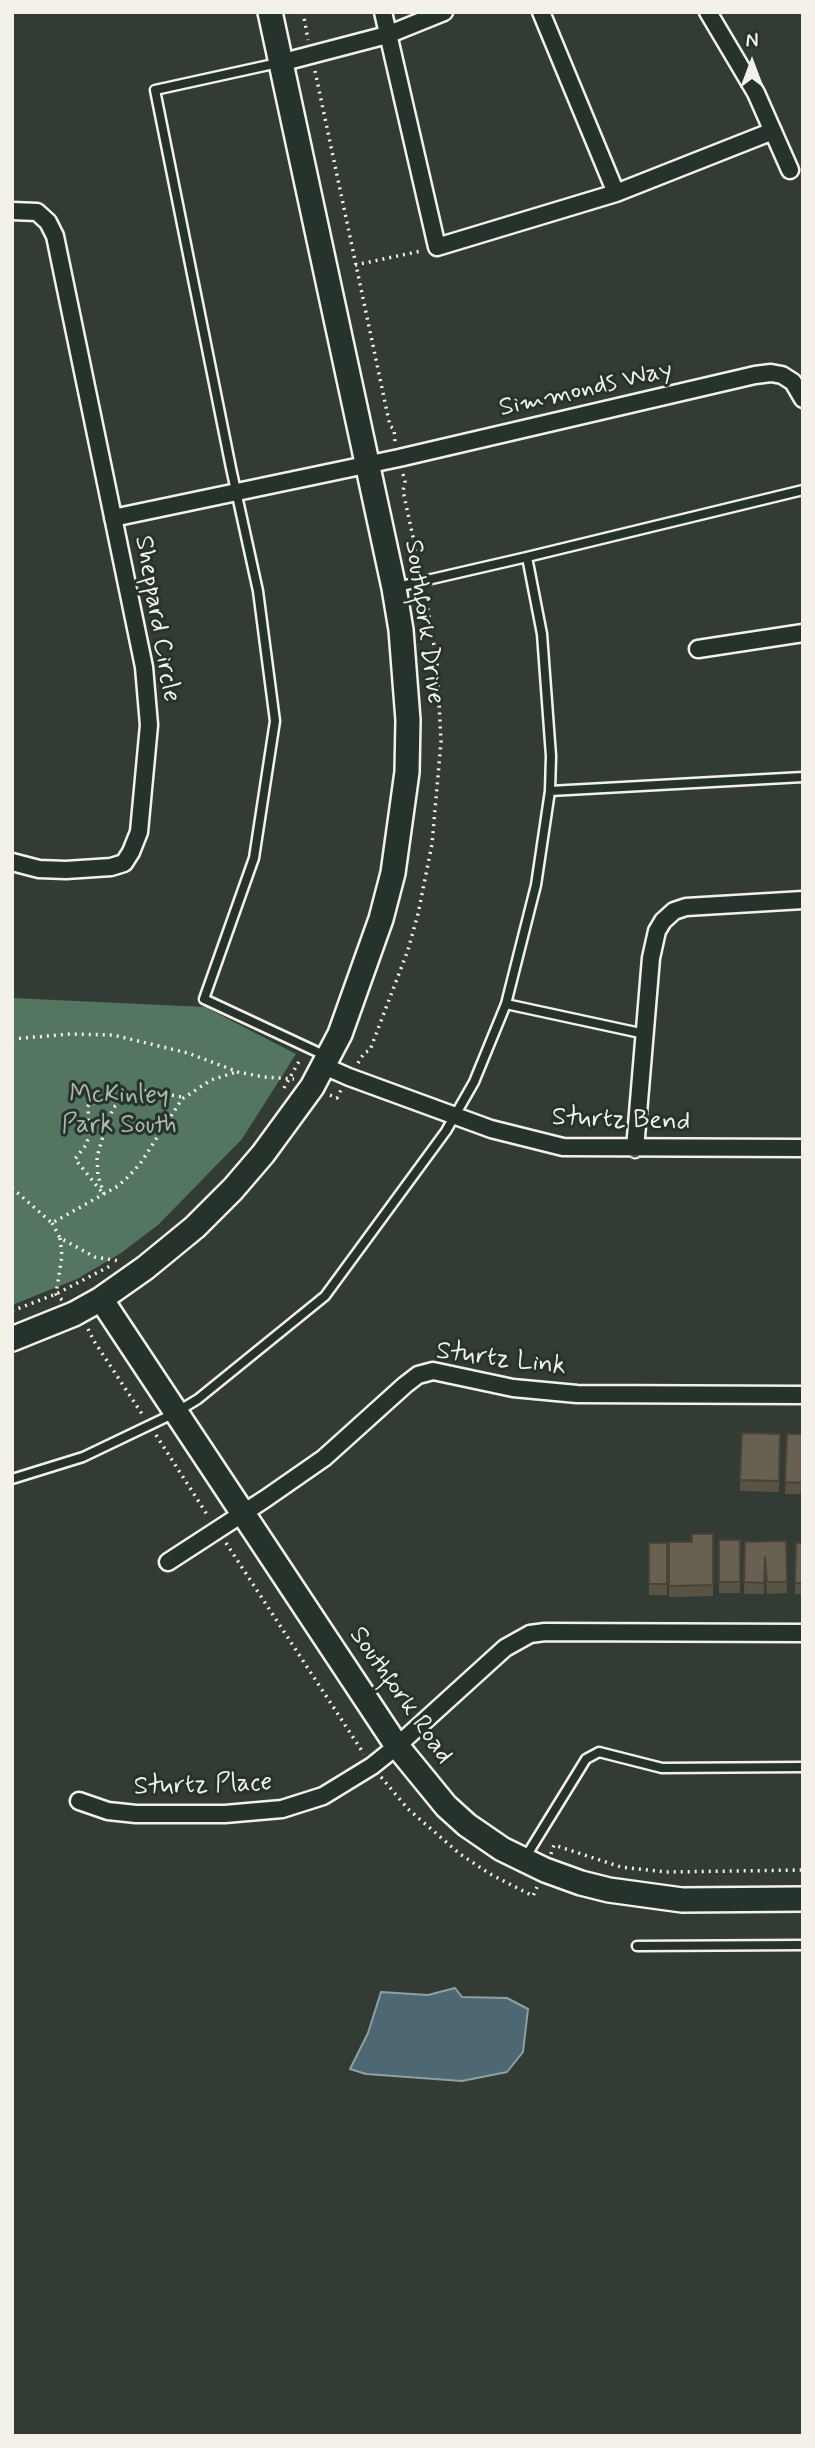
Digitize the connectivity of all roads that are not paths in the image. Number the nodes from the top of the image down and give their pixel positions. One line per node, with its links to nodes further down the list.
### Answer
1 (270, 12): 7 (street, Southfork Drive)
2 (383, 12): 6 (street)
3 (444, 12): 6 (street)
4 (541, 12): 10 (street)
5 (708, 12): 8 (street)
6 (387, 35): 7 (street); 10 (street)
7 (280, 62): 13 (street, Southfork Drive); 15 (lane)
8 (773, 131): 9 (street); 10 (street)
9 (790, 170)
10 (616, 193)
11 (12, 211): 16 (street, Sheppard Circle)
12 (803, 399): 13 (street, Simmonds Way)
13 (368, 464): 15 (street, Sheppard Circle); 18 (street, Southfork Drive)
14 (803, 489): 17 (lane)
15 (236, 491): 16 (street, Sheppard Circle); 27 (lane)
16 (113, 518): 23 (street, Sheppard Circle)
17 (527, 557): 18 (lane); 22 (lane)
18 (394, 587): 27 (street, Southfork Drive)
19 (803, 633): 20 (street)
20 (698, 649)
21 (803, 777): 22 (lane)
22 (550, 790): 25 (lane)
23 (12, 862)
24 (803, 900): 26 (street)
25 (506, 1004): 26 (lane); 28 (lane)
26 (645, 1034): 30 (street)
27 (327, 1062): 28 (street, Sturtz Bend); 31 (street, Southfork Drive)
28 (455, 1115): 30 (street, Sturtz Bend); 34 (lane)
29 (803, 1148): 30 (street, Sturtz Bend)
30 (635, 1149)
31 (101, 1300): 32 (street, Southfork Drive); 34 (street, Southfork Road)
32 (12, 1339)
33 (803, 1395): 36 (street, Sturtz Link)
34 (175, 1413): 35 (lane); 36 (street, Southfork Road)
35 (12, 1479)
36 (243, 1514): 37 (street, Sturtz Link); 39 (street, Southfork Road)
37 (169, 1562)
38 (803, 1633): 39 (street)
39 (397, 1746): 41 (street, Sturtz Place); 42 (street, Southfork Road)
40 (803, 1767): 42 (lane)
41 (79, 1801)
42 (524, 1860): 43 (street, Southfork Road)
43 (803, 1899)
44 (803, 1945): 45 (lane)
45 (637, 1946)

